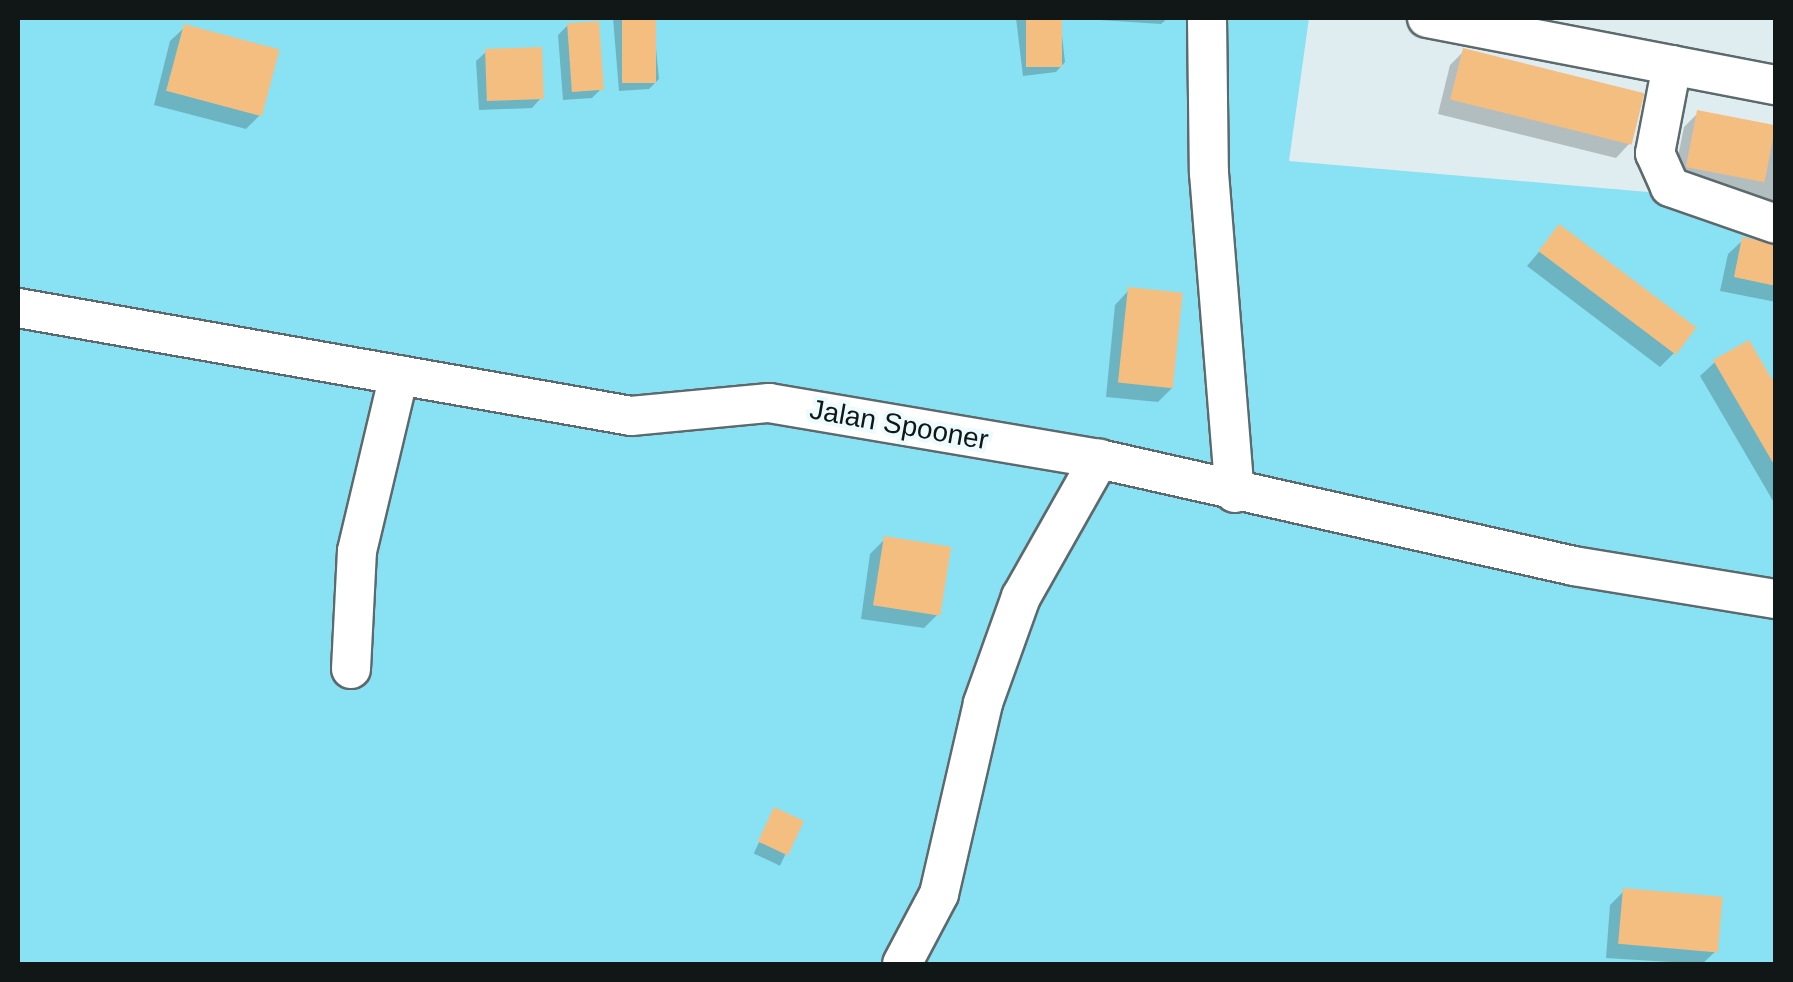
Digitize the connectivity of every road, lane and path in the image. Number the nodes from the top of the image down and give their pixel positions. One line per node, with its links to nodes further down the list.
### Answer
1 (1207, 18): 10 (street)
2 (1427, 18): 3 (street)
3 (1580, 32): 4 (street)
4 (1672, 65): 5 (street); 6 (street)
5 (1776, 85)
6 (1776, 224)
7 (18, 308): 8 (street, Jalan Spooner)
8 (399, 375): 9 (street, Jalan Spooner); 12 (street)
9 (1099, 459): 10 (street, Jalan Spooner); 13 (street)
10 (1235, 493): 11 (street, Jalan Spooner)
11 (1776, 600)
12 (351, 670)
13 (902, 964)

